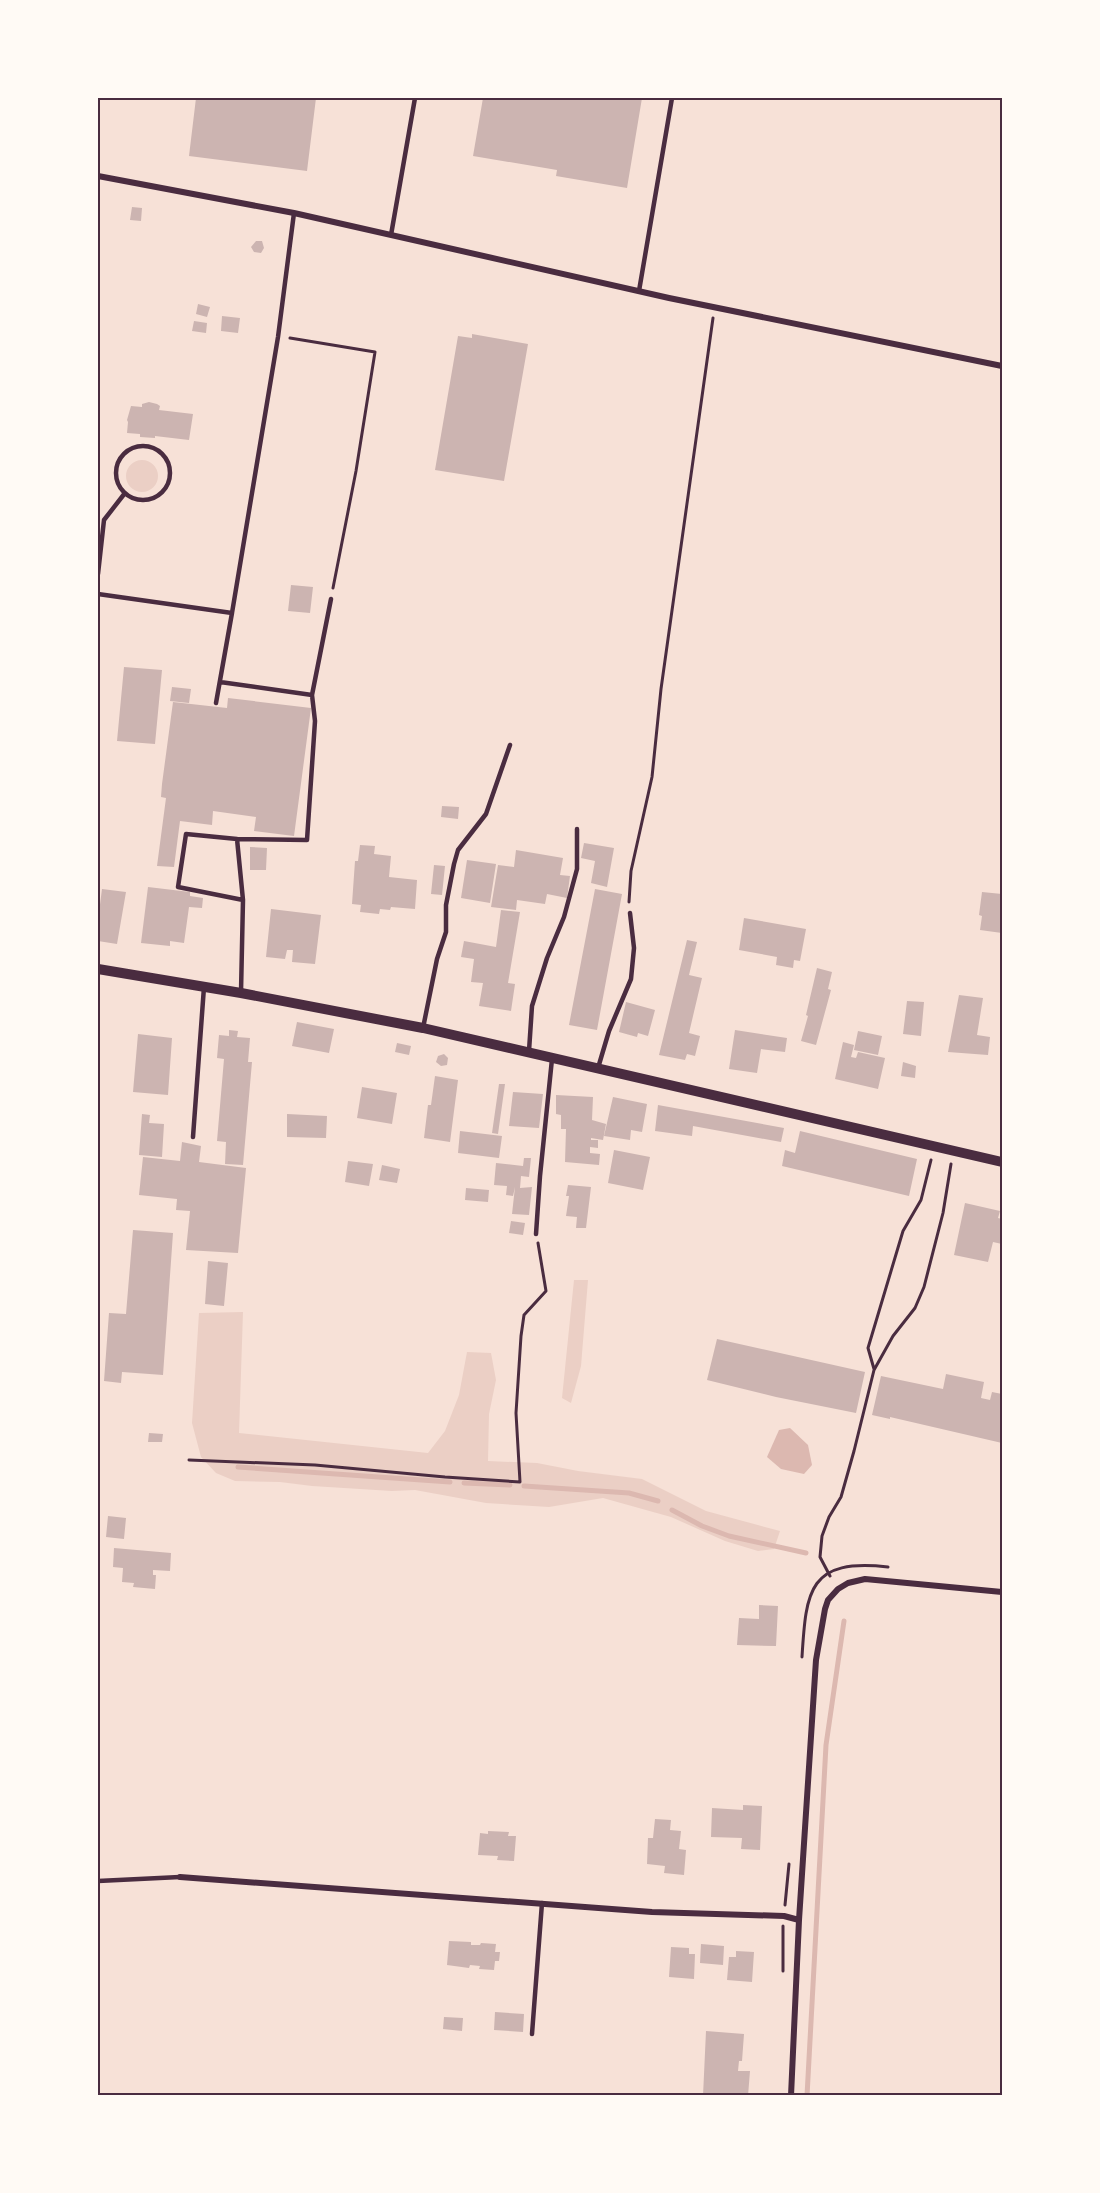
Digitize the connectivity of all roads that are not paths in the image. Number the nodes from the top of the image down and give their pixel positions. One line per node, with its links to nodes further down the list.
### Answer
1 (415, 98): 5 (lane)
2 (672, 98): 6 (lane)
3 (98, 176): 4 (street)
4 (294, 213): 5 (street); 12 (lane)
5 (391, 235): 6 (street)
6 (639, 291): 7 (street)
7 (1002, 366)
8 (125, 493): 8 (lane); 9 (lane)
9 (98, 574)
10 (98, 594): 12 (lane)
11 (330, 599): 14 (lane)
12 (232, 613): 13 (lane)
13 (220, 682): 14 (lane); 15 (lane)
14 (312, 695): 18 (lane)
15 (216, 703)
16 (510, 745): 24 (lane)
17 (577, 828): 25 (lane)
18 (237, 839): 19 (lane); 19 (lane)
19 (243, 900): 23 (lane)
20 (630, 913): 27 (lane)
21 (98, 969): 22 (street)
22 (204, 987): 23 (street); 28 (lane)
23 (241, 993): 24 (street)
24 (423, 1028): 25 (street)
25 (529, 1051): 26 (street)
26 (552, 1057): 27 (street); 30 (lane)
27 (598, 1068): 29 (street)
28 (193, 1137)
29 (1002, 1162)
30 (536, 1234)
31 (1002, 1592): 35 (street)
32 (180, 1877): 33 (lane); 34 (street)
33 (98, 1881)
34 (542, 1903): 35 (street); 36 (lane)
35 (799, 1920): 37 (street)
36 (532, 2034)
37 (791, 2096)

